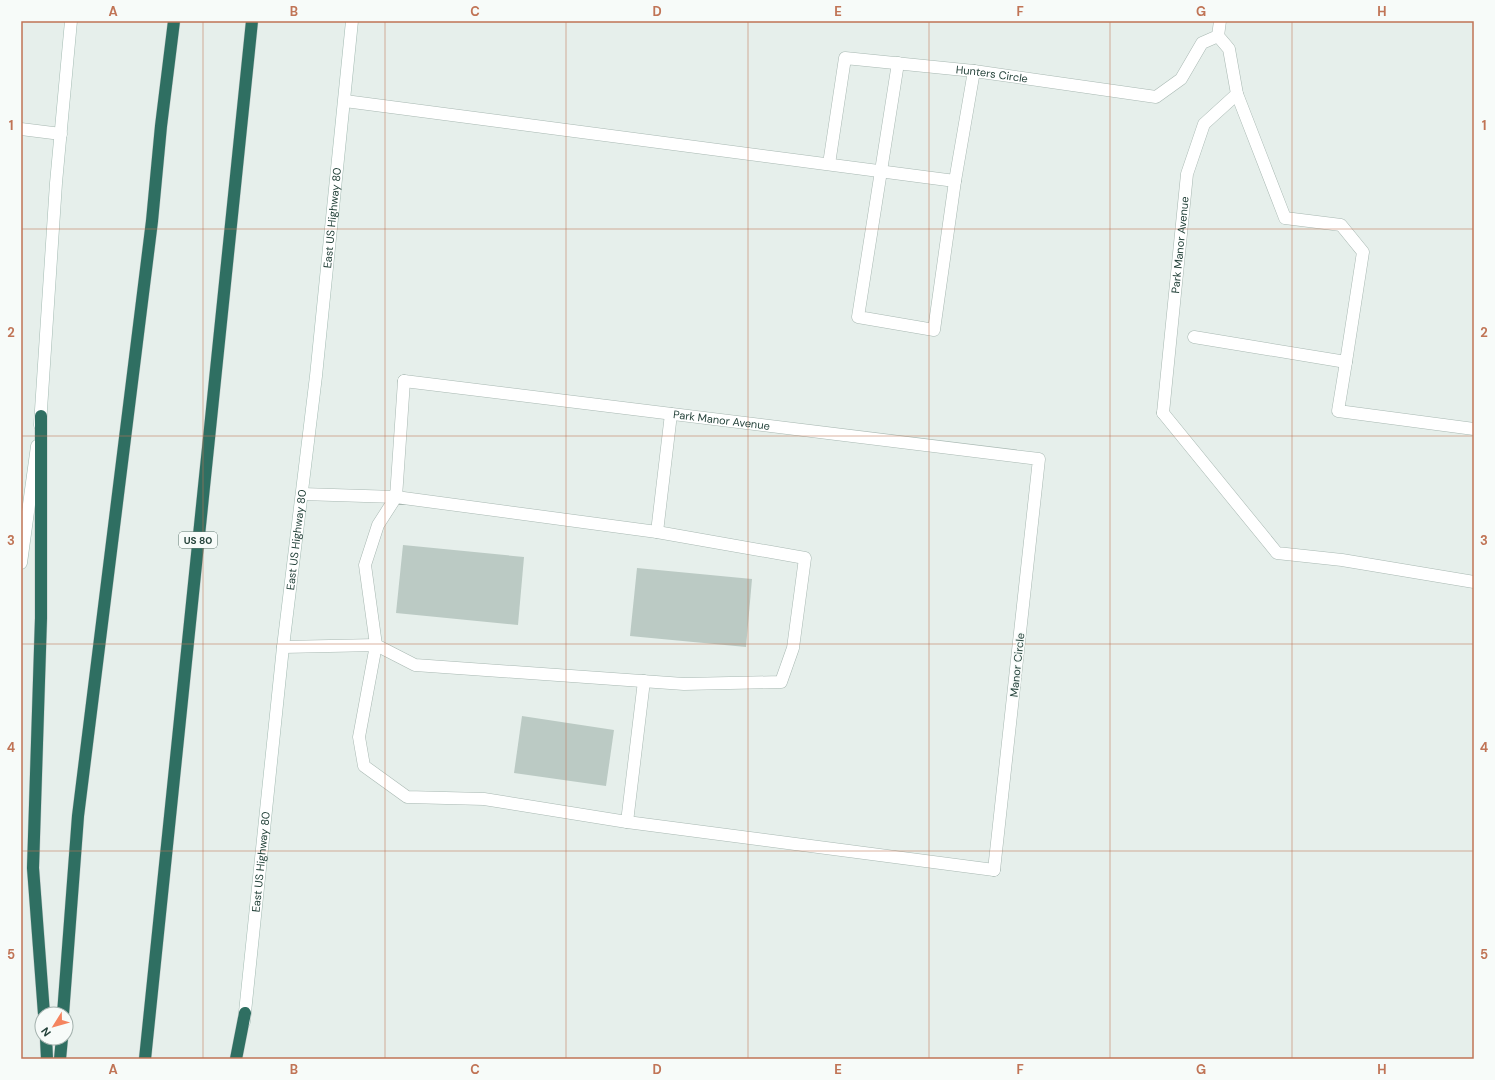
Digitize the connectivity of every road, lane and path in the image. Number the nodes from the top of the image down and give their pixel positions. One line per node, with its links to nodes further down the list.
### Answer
1 (71, 21): 12 (street)
2 (174, 21): 32 (highway)
3 (252, 21): 38 (highway, US 80)
4 (352, 21): 10 (street, East US Highway 80)
5 (1220, 21): 6 (street)
6 (1218, 36): 8 (street, Hunters Circle); 9 (street)
7 (898, 63): 8 (street, Hunters Circle); 13 (street, Hunters Circle); 14 (street)
8 (974, 70): 15 (street)
9 (1237, 94): 17 (street); 26 (street, Park Manor Avenue)
10 (344, 101): 13 (street); 22 (street, East US Highway 80)
11 (21, 129): 12 (street)
12 (61, 134): 19 (street)
13 (829, 164): 14 (street)
14 (881, 170): 15 (street); 15 (street)
15 (955, 181)
16 (1194, 337): 17 (street)
17 (1346, 362): 20 (street)
18 (671, 414): 21 (street, Park Manor Avenue); 23 (street, Park Manor Avenue); 24 (street)
19 (41, 416): 25 (street); 31 (highway)
20 (1474, 429)
21 (1039, 460): 30 (street, Manor Circle)
22 (302, 494): 23 (street); 28 (street, East US Highway 80)
23 (396, 497): 24 (street); 27 (street)
24 (657, 532): 29 (street)
25 (21, 563)
26 (1474, 582)
27 (376, 645): 28 (street); 29 (street); 30 (street)
28 (284, 647): 33 (street, East US Highway 80)
29 (644, 681): 30 (street)
30 (627, 822)
31 (43, 1006)
32 (64, 1006)
33 (245, 1012): 39 (highway); 40 (street, East US Highway 80)
34 (46, 1046): 36 (highway)
35 (61, 1046): 37 (highway)
36 (47, 1059)
37 (60, 1059)
38 (145, 1059)
39 (236, 1059)
40 (241, 1059)

